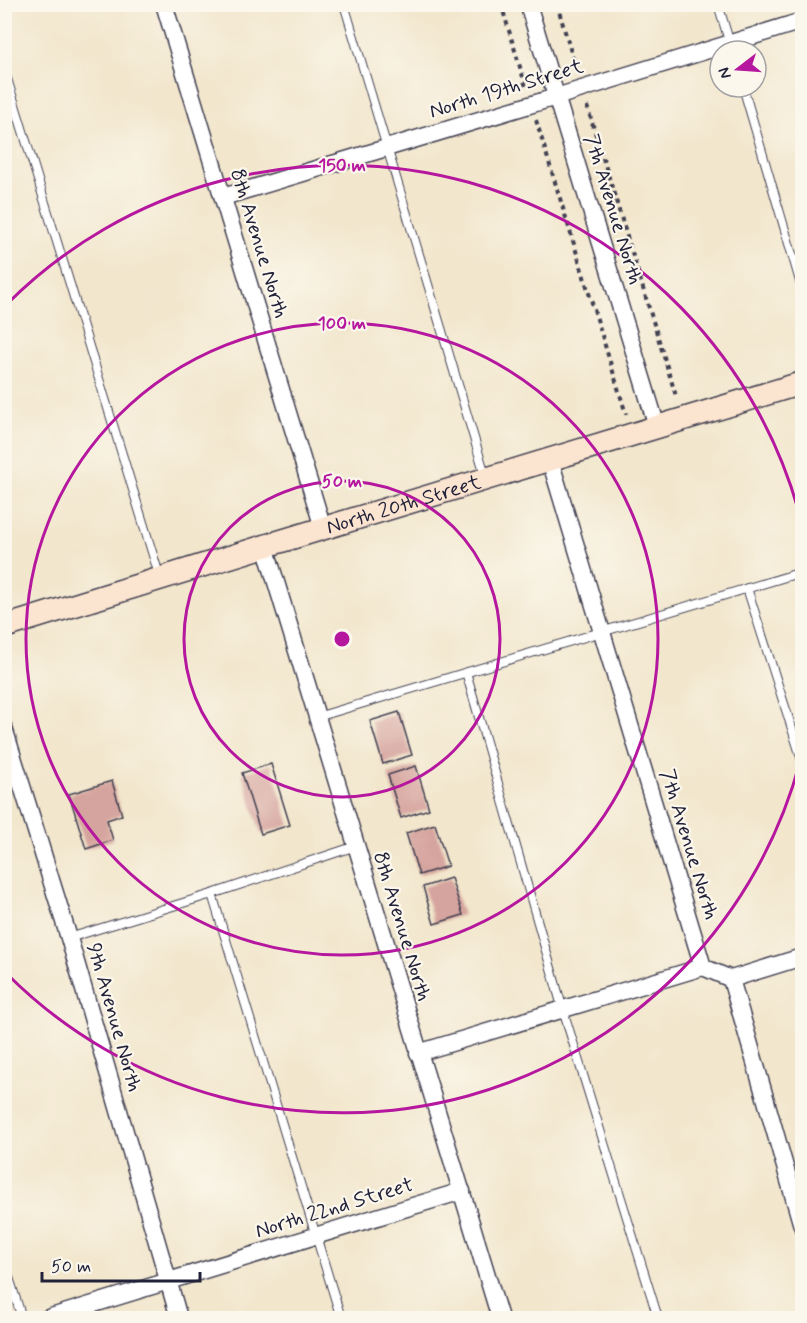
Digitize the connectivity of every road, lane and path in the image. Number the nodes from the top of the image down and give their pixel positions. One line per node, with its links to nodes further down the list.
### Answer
1 (164, 4): 17 (street, 8th Avenue North)
2 (344, 4): 16 (lane)
3 (501, 4): 15 (path)
4 (528, 4): 13 (street, 7th Avenue North)
5 (557, 4): 12 (path)
6 (718, 4): 8 (lane)
7 (802, 21): 9 (street, North 19th Street)
8 (729, 39)
9 (753, 39)
10 (708, 53): 12 (street, North 19th Street)
11 (4, 69): 28 (lane)
12 (582, 89): 13 (street, North 19th Street); 20 (path)
13 (556, 97): 15 (street, North 19th Street); 21 (street, 7th Avenue North)
14 (746, 99): 18 (lane)
15 (531, 104): 16 (street, North 19th Street); 22 (path)
16 (387, 148): 17 (street, North 19th Street); 24 (lane)
17 (222, 197): 25 (street, 8th Avenue North)
18 (802, 288)
19 (802, 383): 21 (street, North 20th Street)
20 (676, 396)
21 (657, 427): 22 (street, North 20th Street)
22 (632, 434): 23 (street, North 20th Street)
23 (550, 460): 24 (street, North 20th Street); 31 (street, 7th Avenue North)
24 (486, 479): 25 (street, North 20th Street)
25 (323, 528): 26 (street, North 20th Street)
26 (265, 546): 28 (street, North 20th Street); 33 (street, 8th Avenue North)
27 (802, 572): 29 (lane)
28 (160, 579): 30 (street, North 20th Street)
29 (747, 588): 31 (lane); 35 (lane)
30 (4, 627)
31 (602, 632): 32 (lane); 40 (street, 7th Avenue North)
32 (466, 672): 33 (lane); 42 (lane)
33 (317, 717): 36 (street, 8th Avenue North)
34 (4, 728): 38 (street, 9th Avenue North)
35 (802, 760)
36 (356, 846): 37 (lane); 43 (street, 8th Avenue North)
37 (212, 894): 38 (lane); 46 (lane)
38 (69, 938): 48 (street, 9th Avenue North)
39 (802, 957): 41 (street)
40 (703, 967): 41 (street); 42 (street)
41 (731, 979): 45 (street)
42 (563, 1010): 43 (street); 54 (lane)
43 (418, 1053): 44 (street, 8th Avenue North)
44 (462, 1191): 46 (street, North 22nd Street); 53 (street, 8th Avenue North)
45 (802, 1226)
46 (317, 1236): 48 (street, North 22nd Street); 52 (lane)
47 (4, 1262): 49 (lane)
48 (168, 1282): 50 (street, North 22nd Street); 51 (street, 9th Avenue North)
49 (22, 1318)
50 (48, 1318)
51 (179, 1318)
52 (341, 1318)
53 (500, 1318)
54 (658, 1318)

